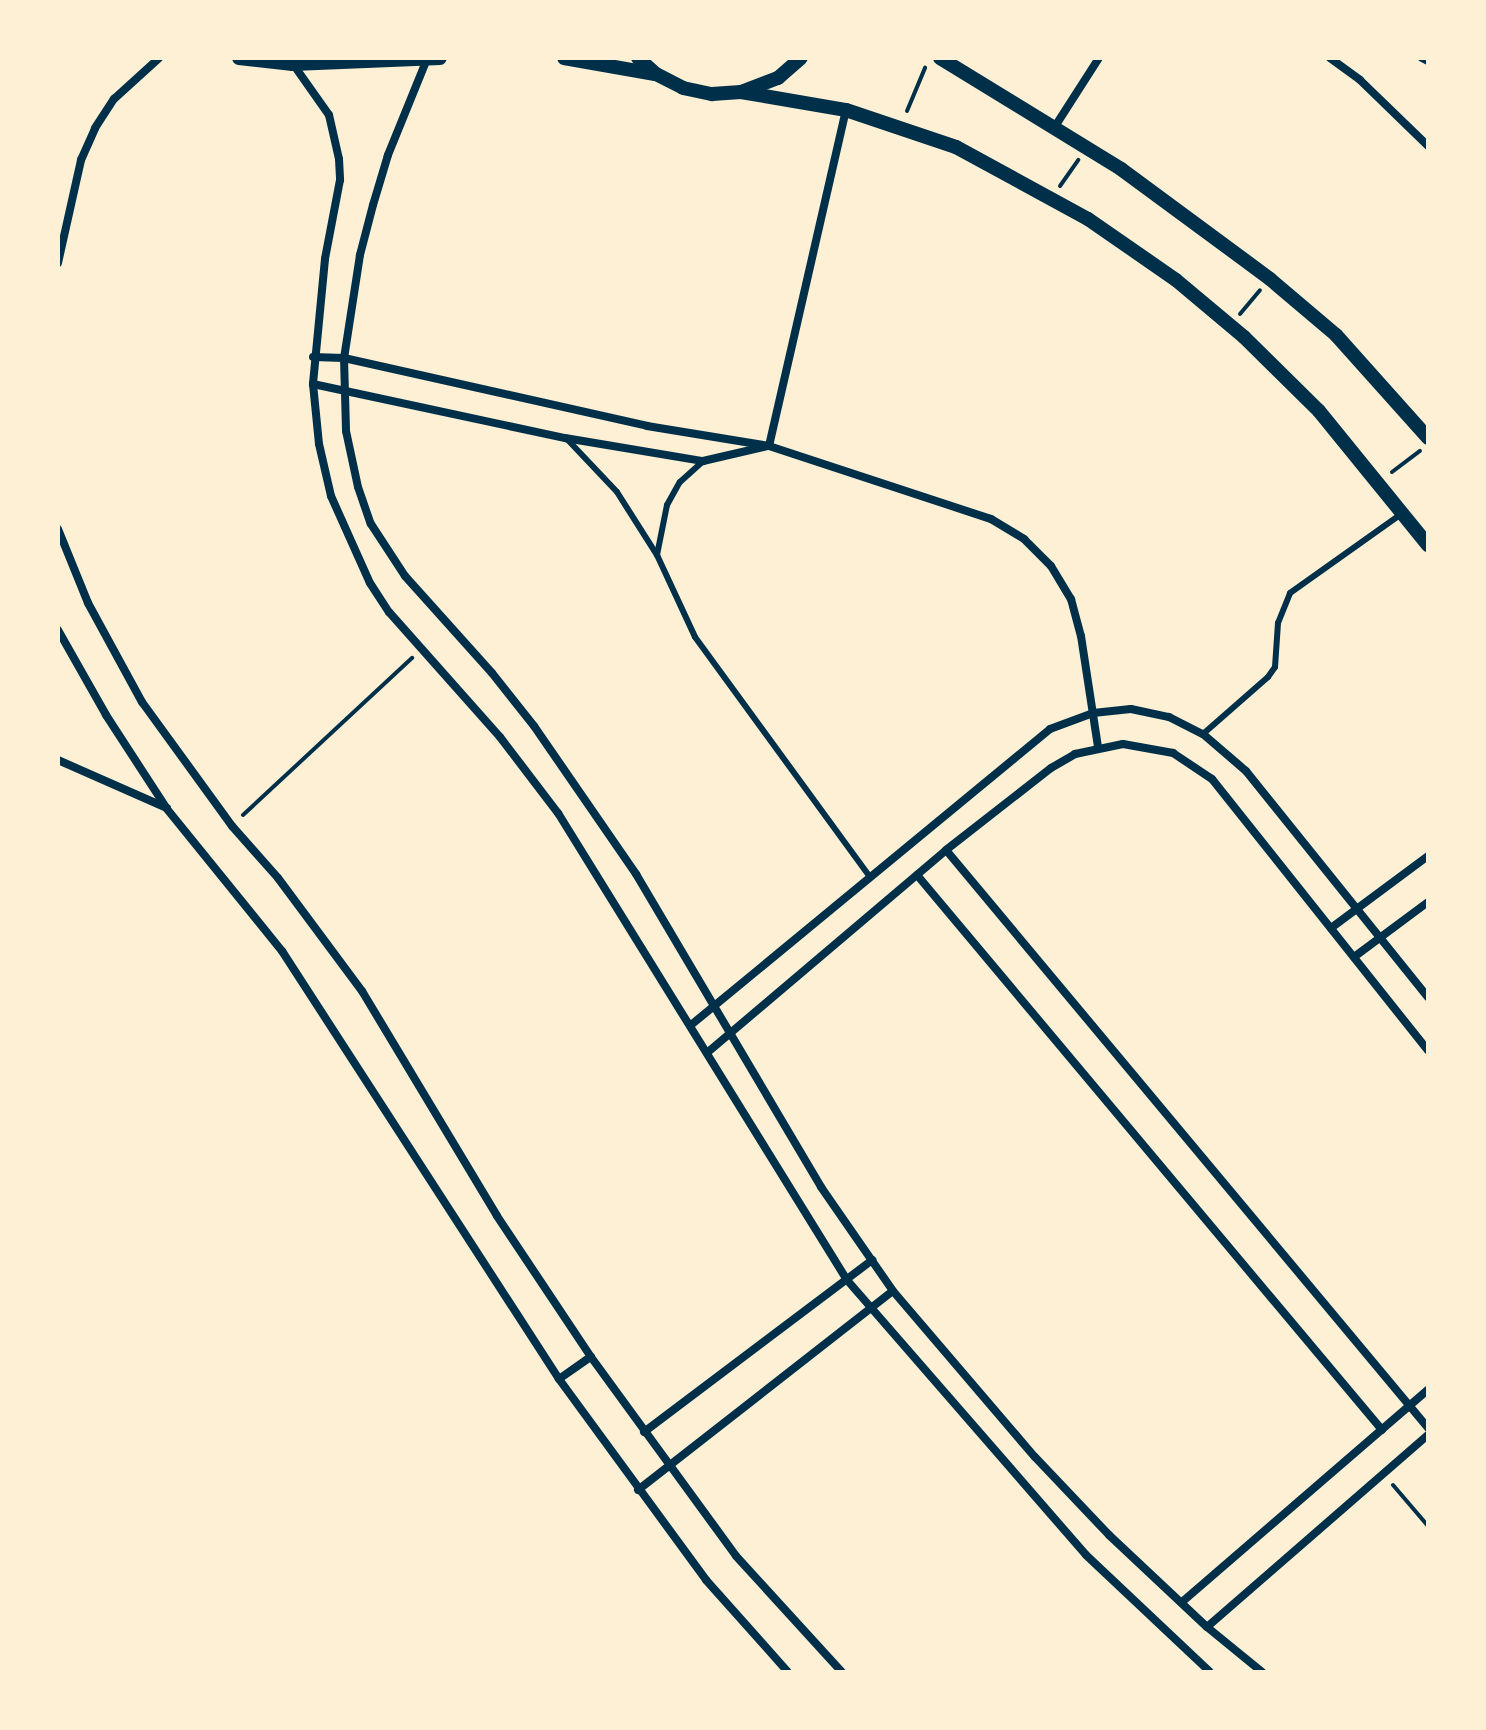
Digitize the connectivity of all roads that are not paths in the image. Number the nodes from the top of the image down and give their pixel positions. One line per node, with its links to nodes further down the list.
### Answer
1 (159, 58): 19 (street)
2 (239, 58): 13 (street)
3 (440, 58): 11 (street)
4 (564, 58): 14 (street)
5 (638, 58): 14 (street)
6 (801, 58): 15 (street)
7 (940, 58): 17 (street)
8 (1099, 58): 17 (street)
9 (1330, 58): 18 (street)
10 (1422, 58): 12 (street)
11 (427, 59): 13 (street); 21 (street)
12 (1428, 61)
13 (293, 64): 20 (street)
14 (656, 74): 15 (street)
15 (741, 92): 16 (street)
16 (846, 110): 26 (street); 28 (street)
17 (1053, 130): 25 (street)
18 (1428, 146)
19 (58, 263)
20 (313, 357): 21 (street); 22 (street)
21 (344, 358): 23 (street); 26 (street)
22 (313, 384): 23 (street); 49 (street)
23 (343, 391): 24 (street); 48 (street)
24 (565, 438): 27 (street); 31 (lane)
25 (1428, 438)
26 (769, 446): 27 (street); 33 (street)
27 (703, 461): 31 (lane)
28 (1403, 513): 30 (street); 34 (lane)
29 (58, 529): 57 (street)
30 (1428, 545)
31 (657, 555): 41 (lane)
32 (58, 630): 37 (street)
33 (1093, 713): 34 (street); 35 (street); 41 (street)
34 (1203, 734): 43 (street)
35 (1098, 747): 38 (street); 44 (street)
36 (58, 760): 37 (street)
37 (167, 809): 58 (street)
38 (946, 850): 40 (street); 60 (street)
39 (1428, 856): 43 (street)
40 (917, 875): 50 (street); 62 (street)
41 (870, 877): 48 (street)
42 (1428, 902): 45 (street)
43 (1358, 907): 44 (street); 45 (street)
44 (1331, 928): 46 (street)
45 (1381, 937): 46 (street); 47 (street)
46 (1354, 957): 51 (street)
47 (1428, 997)
48 (712, 1006): 49 (street); 50 (street)
49 (691, 1025): 52 (street)
50 (729, 1034): 52 (street); 53 (street)
51 (1428, 1051)
52 (708, 1052): 54 (street)
53 (872, 1260): 54 (street); 55 (street)
54 (847, 1280): 56 (street); 63 (street)
55 (893, 1291): 56 (street); 67 (street)
56 (872, 1309): 65 (street); 71 (street)
57 (591, 1357): 58 (street); 63 (street)
58 (559, 1379): 66 (street)
59 (1428, 1390): 60 (street)
60 (1409, 1407): 61 (street); 62 (street)
61 (1428, 1428)
62 (1382, 1430): 67 (street)
63 (644, 1432): 65 (street)
64 (1428, 1435): 68 (street)
65 (669, 1466): 66 (street); 70 (street)
66 (638, 1490): 69 (street)
67 (1182, 1602): 68 (street)
68 (1207, 1627): 72 (street)
69 (788, 1672)
70 (842, 1672)
71 (1210, 1672)
72 (1262, 1672)

